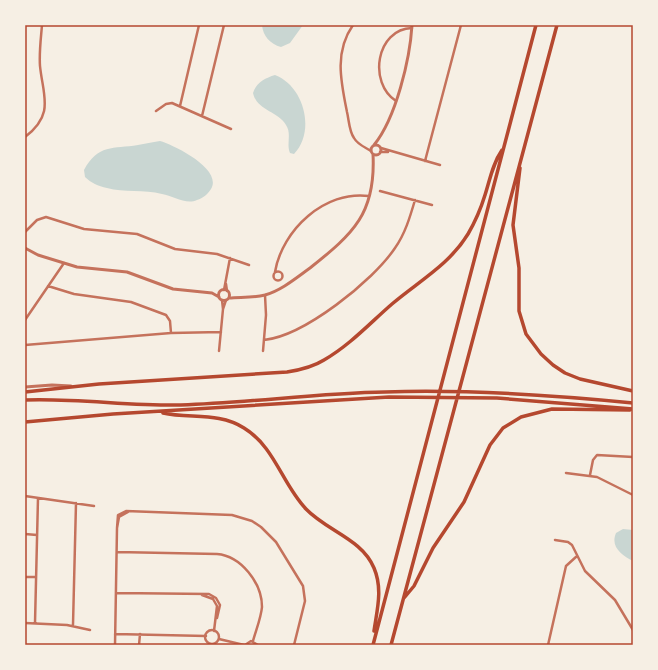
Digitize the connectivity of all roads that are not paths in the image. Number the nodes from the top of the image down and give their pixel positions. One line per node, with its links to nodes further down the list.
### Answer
1 (42, 25): 15 (street)
2 (199, 25): 10 (street)
3 (224, 25): 12 (street)
4 (353, 25): 19 (street)
5 (461, 25): 22 (street)
6 (536, 25): 18 (main road)
7 (557, 25): 23 (main road)
8 (412, 26): 9 (street); 9 (street)
9 (396, 101): 14 (street)
10 (180, 106): 11 (street); 12 (street)
11 (156, 111)
12 (202, 116): 13 (street)
13 (231, 129)
14 (381, 135): 16 (street); 17 (street)
15 (25, 137)
16 (373, 146): 17 (street); 19 (street); 21 (street)
17 (381, 147): 20 (street); 21 (street)
18 (504, 147): 51 (main road); 94 (main road)
19 (366, 148): 21 (street)
20 (389, 152): 21 (street); 22 (street)
21 (375, 153): 26 (street)
22 (425, 161): 24 (street)
23 (521, 161): 53 (main road); 76 (main road)
24 (440, 165)
25 (380, 191): 27 (street)
26 (370, 196): 34 (street); 39 (street)
27 (415, 200): 28 (street); 47 (street)
28 (432, 205)
29 (25, 232): 31 (street)
30 (25, 248): 32 (street)
31 (230, 258): 33 (street); 36 (street)
32 (64, 263): 35 (street); 37 (street)
33 (249, 265)
34 (275, 272)
35 (48, 286): 44 (street); 46 (street)
36 (224, 290): 37 (street); 38 (street); 41 (street)
37 (212, 293): 41 (street)
38 (230, 294): 40 (street); 42 (street)
39 (265, 295): 40 (street); 47 (street)
40 (239, 297): 42 (street)
41 (221, 299): 42 (street); 43 (street)
42 (227, 299): 43 (street)
43 (223, 309): 45 (street)
44 (25, 320)
45 (221, 332): 46 (street); 49 (street)
46 (171, 334): 48 (street)
47 (264, 340): 50 (street)
48 (25, 345)
49 (219, 351)
50 (263, 351)
51 (75, 386): 52 (street); 54 (main road)
52 (25, 387)
53 (633, 391)
54 (25, 392)
55 (25, 400): 56 (main road)
56 (633, 403)
57 (633, 409): 58 (main road); 76 (main road)
58 (158, 412): 59 (main road); 94 (main road)
59 (25, 422)
60 (633, 457): 62 (street)
61 (566, 473): 62 (street)
62 (590, 475): 63 (street)
63 (633, 495)
64 (25, 496): 65 (street)
65 (38, 498): 66 (street); 69 (street)
66 (76, 503): 67 (street); 79 (street)
67 (94, 506)
68 (25, 534): 69 (street)
69 (37, 535): 74 (street)
70 (555, 540): 72 (street)
71 (117, 552): 75 (street); 87 (street); 93 (street)
72 (577, 556): 81 (street); 96 (street)
73 (25, 577): 74 (street)
74 (36, 577): 78 (street)
75 (116, 593): 82 (street); 83 (street)
76 (404, 599): 95 (main road)
77 (25, 623): 78 (street)
78 (35, 623): 79 (street)
79 (73, 625): 80 (street)
80 (90, 630)
81 (633, 630)
82 (214, 631): 85 (street); 86 (street)
83 (115, 634): 84 (street); 89 (street)
84 (140, 634): 85 (street); 90 (street)
85 (206, 636): 88 (street)
86 (218, 639): 88 (street); 91 (street)
87 (253, 641): 91 (street); 92 (street)
88 (210, 644)
89 (115, 645)
90 (139, 645)
91 (245, 645)
92 (258, 645)
93 (294, 645)
94 (373, 645)
95 (391, 645)
96 (548, 645)

